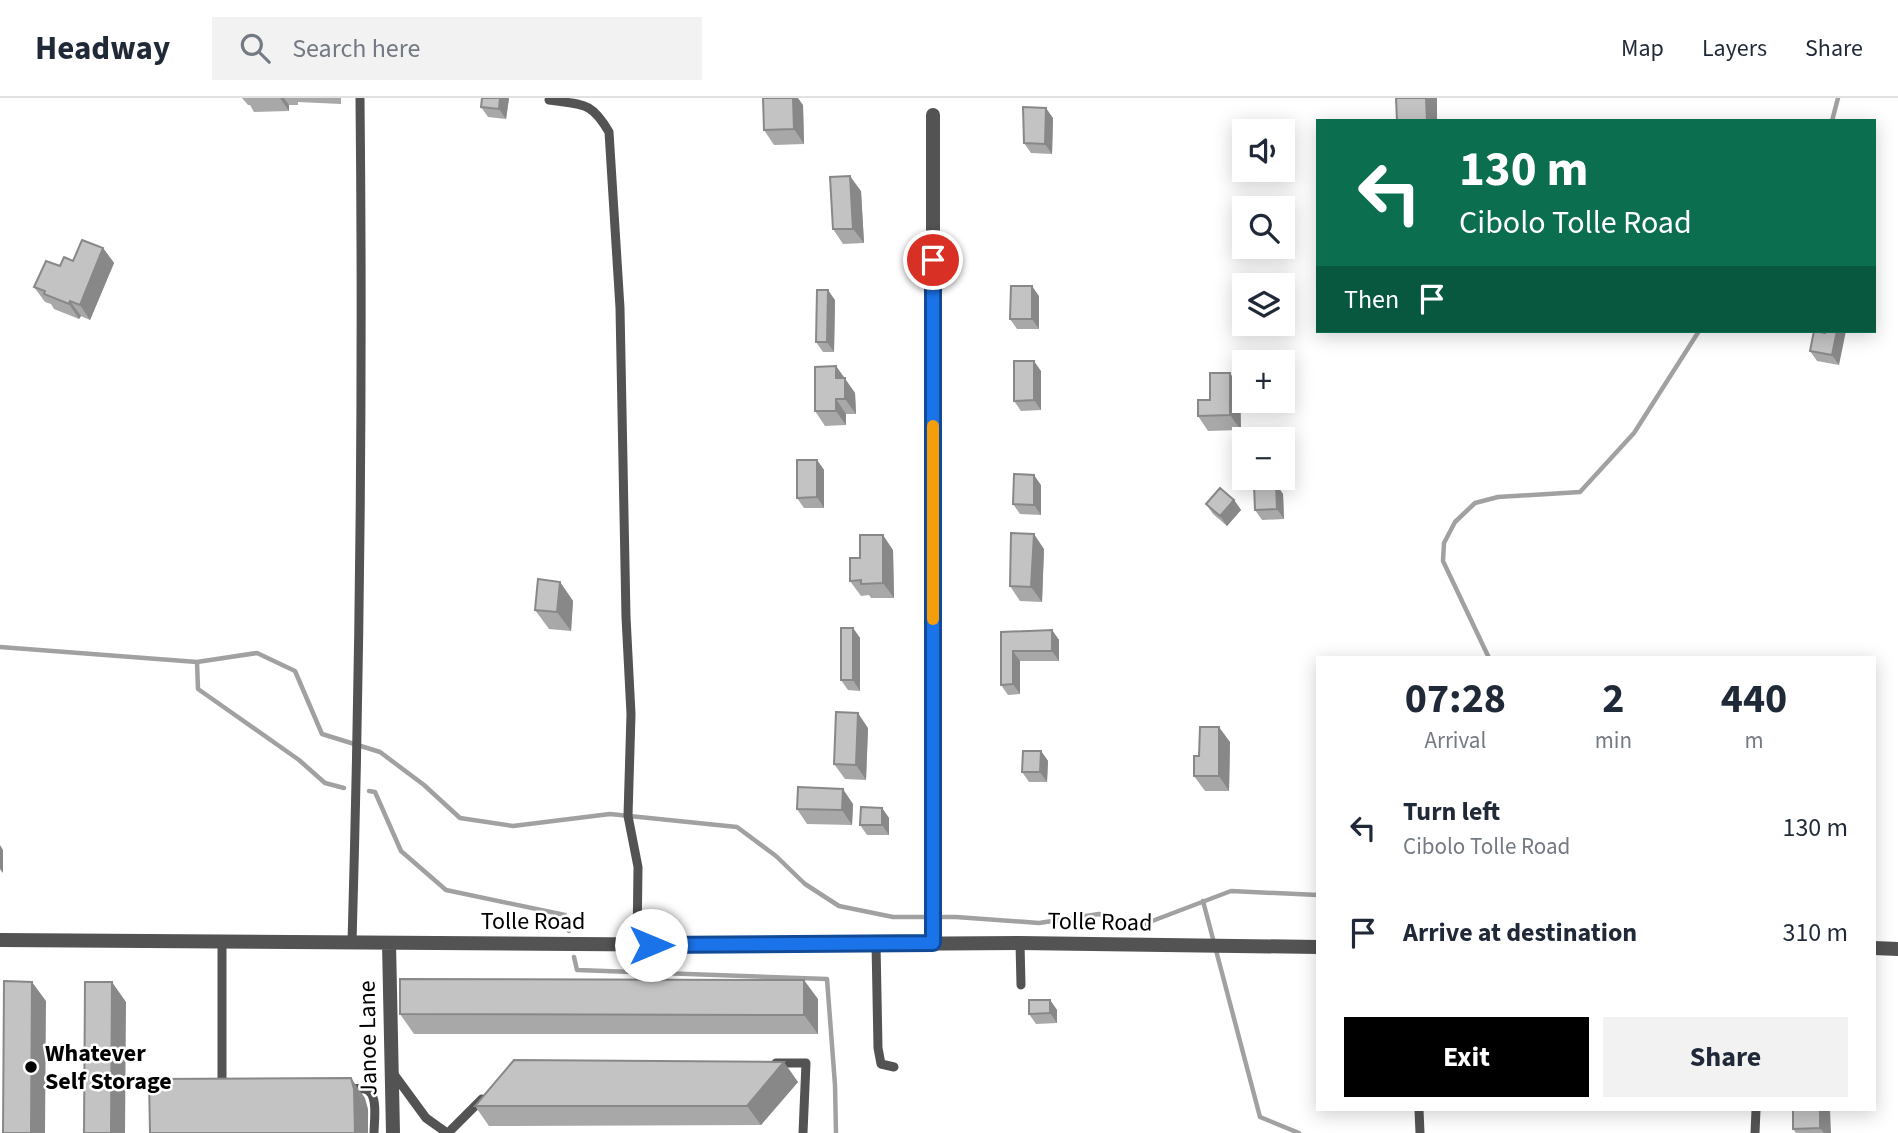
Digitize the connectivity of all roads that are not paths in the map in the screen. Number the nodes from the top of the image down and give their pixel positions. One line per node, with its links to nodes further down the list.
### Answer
1 (360, 98): 6 (lane)
2 (550, 100): 11 (lane)
3 (933, 115): 9 (street)
4 (0, 940): 5 (street, Tolle Road)
5 (222, 942): 6 (street, Tolle Road); 20 (lane)
6 (352, 943): 7 (street, Tolle Road)
7 (389, 943): 11 (street, Tolle Road); 18 (street, Janoe Lane)
8 (876, 943): 9 (street, Tolle Road); 11 (street, Tolle Road); 17 (lane)
9 (933, 943): 10 (street, Tolle Road)
10 (1020, 943): 12 (street, Tolle Road); 15 (lane)
11 (637, 945)
12 (1316, 947)
13 (1876, 948): 14 (street)
14 (1898, 948)
15 (1021, 985)
16 (765, 1063): 29 (lane)
17 (894, 1067)
18 (392, 1071): 27 (street, Janoe Lane); 28 (lane)
19 (210, 1087): 20 (lane)
20 (222, 1087): 21 (lane)
21 (235, 1087)
22 (340, 1088): 26 (lane)
23 (493, 1090): 28 (lane)
24 (1419, 1111): 30 (lane)
25 (1756, 1111): 31 (lane)
26 (374, 1133)
27 (393, 1133)
28 (447, 1133)
29 (803, 1133)
30 (1420, 1133)
31 (1755, 1133)

